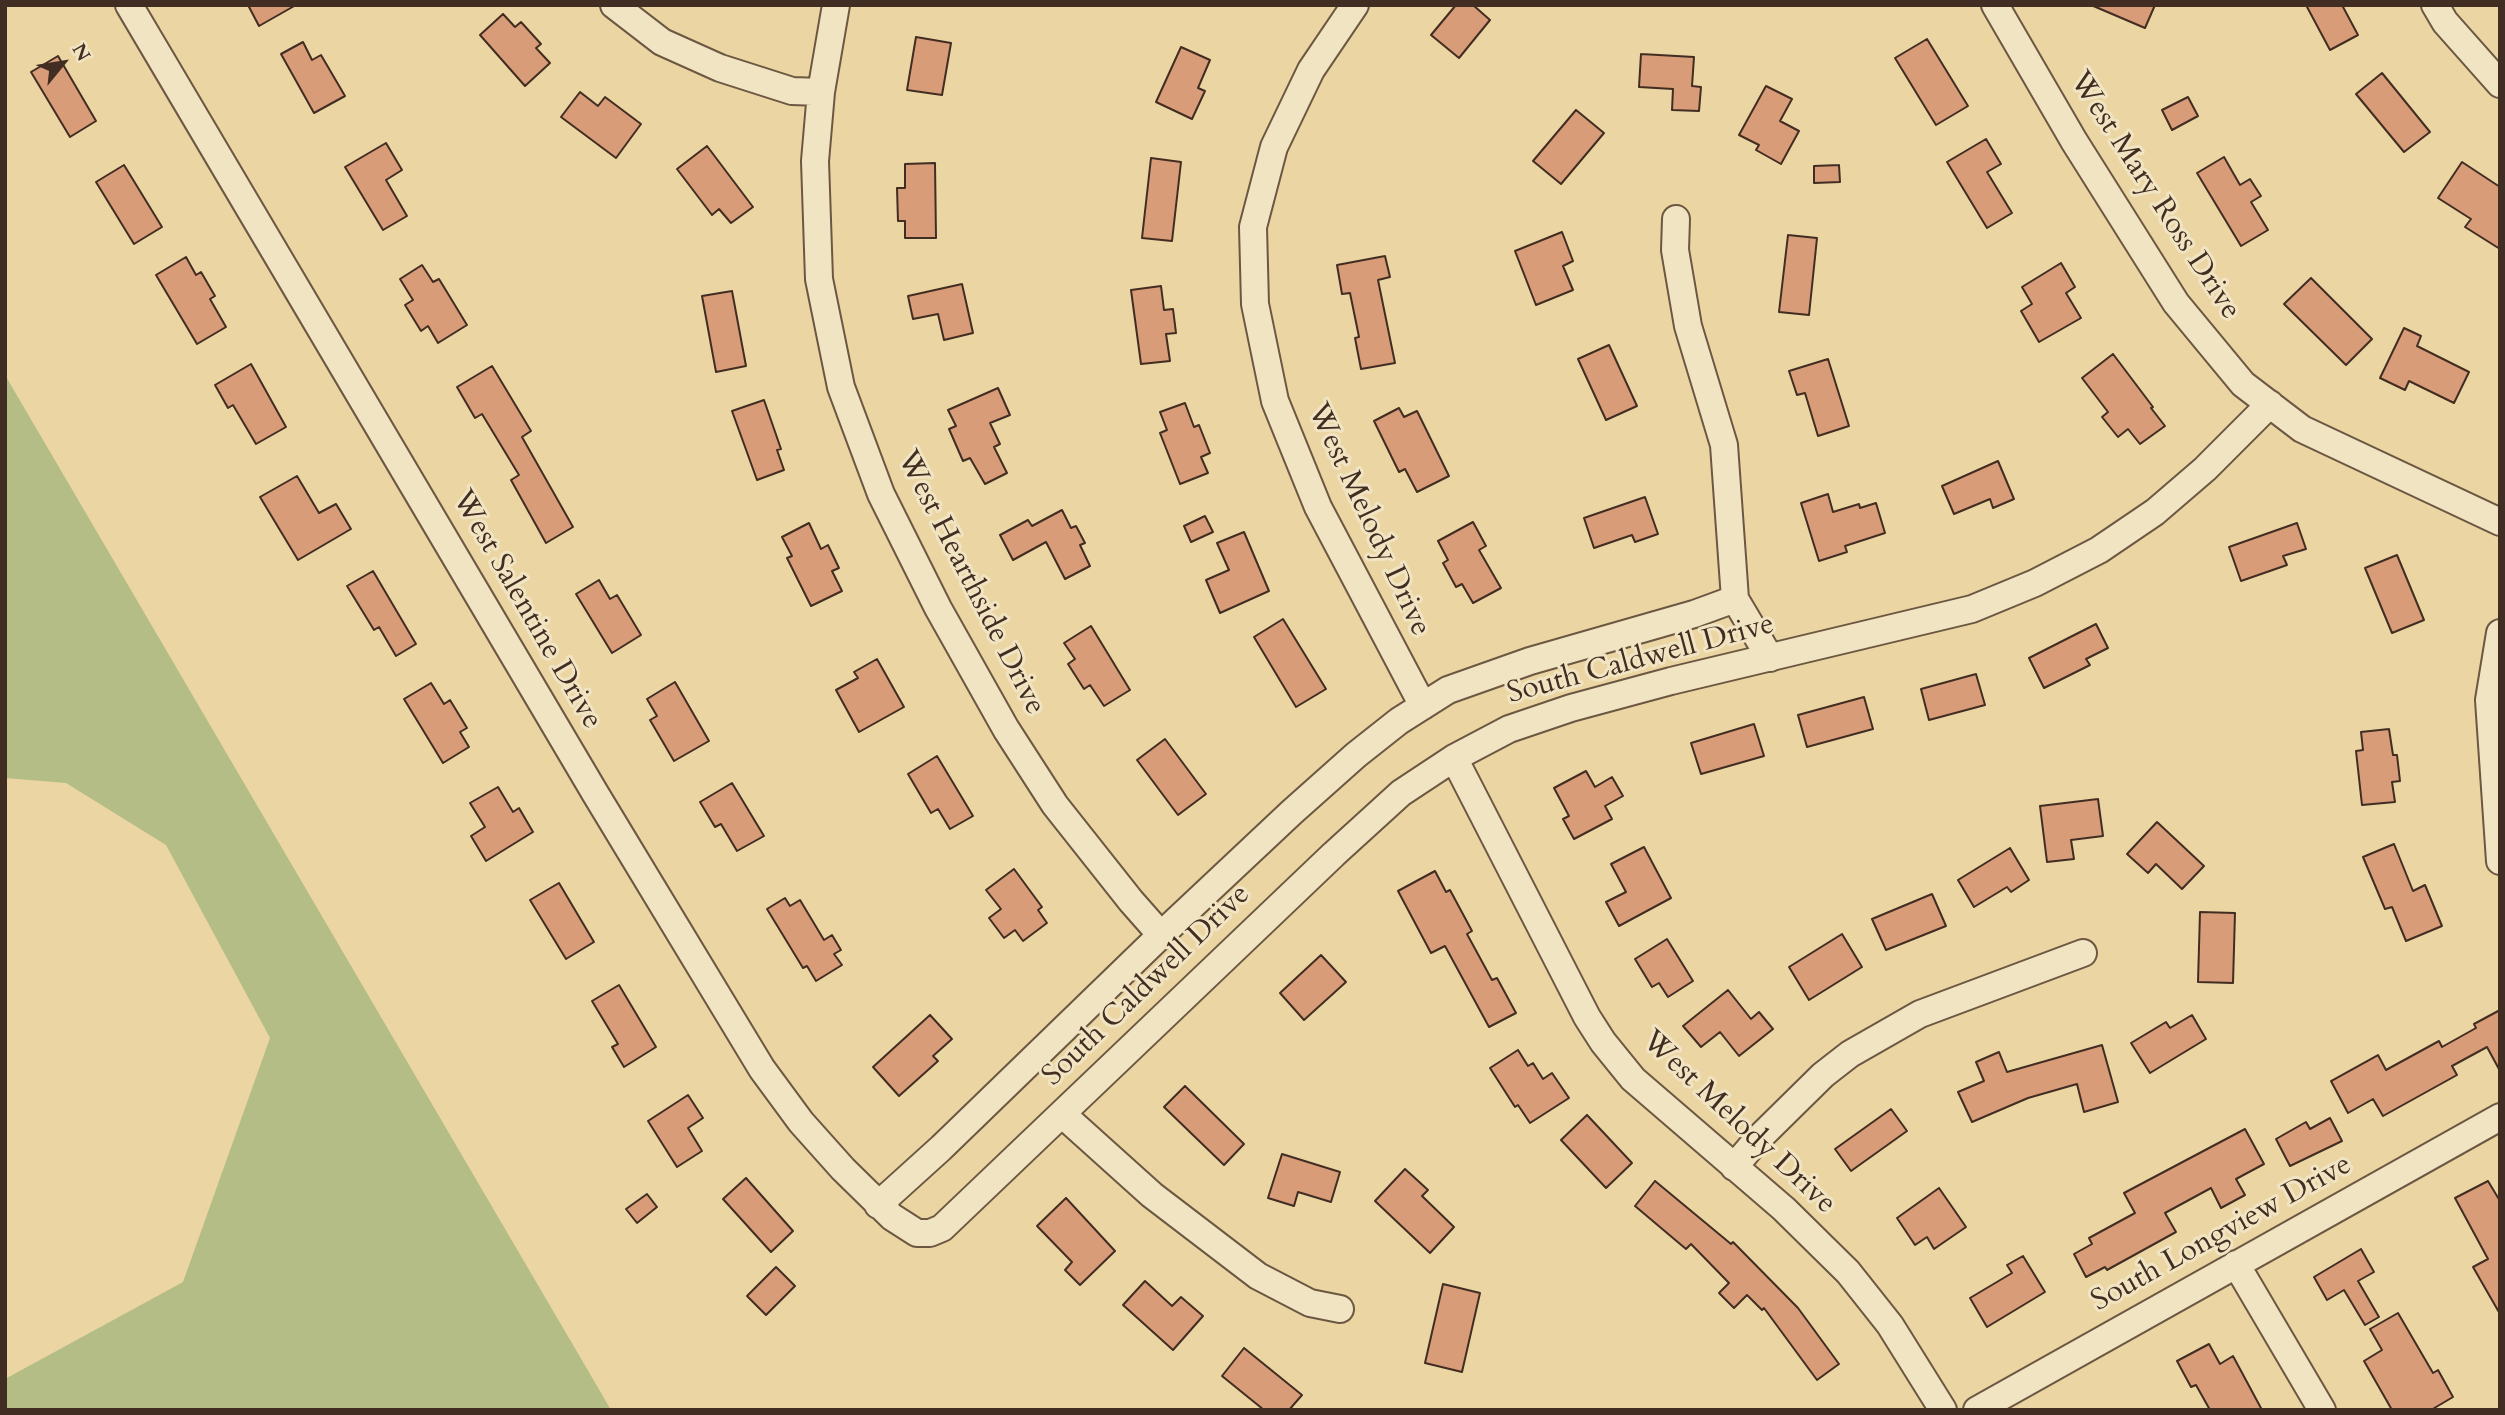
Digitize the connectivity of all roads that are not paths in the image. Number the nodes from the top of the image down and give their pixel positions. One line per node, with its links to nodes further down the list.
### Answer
1 (129, 5): 23 (street, West Salentine Drive)
2 (614, 5): 8 (street)
3 (836, 5): 8 (street, West Hearthside Drive)
4 (1355, 5): 15 (street, West Melody Drive)
5 (1995, 5): 10 (street, West Mary Ross Drive)
6 (2435, 5): 7 (street)
7 (2500, 84)
8 (821, 92): 18 (street, West Hearthside Drive)
9 (1676, 219): 12 (street)
10 (2270, 404): 11 (street, West Mary Ross Drive); 14 (street, South Caldwell Drive)
11 (2500, 522)
12 (1735, 600): 14 (street); 15 (street, South Caldwell Drive)
13 (2500, 633): 17 (street)
14 (1770, 658): 16 (street, South Caldwell Drive)
15 (1423, 706): 18 (street, South Caldwell Drive)
16 (1454, 758): 20 (street, South Caldwell Drive); 22 (street, West Melody Drive)
17 (2500, 861)
18 (1161, 935): 23 (street, South Caldwell Drive)
19 (2083, 953): 22 (street)
20 (1062, 1114): 24 (street, South Caldwell Drive); 26 (street)
21 (2500, 1116): 25 (street, South Longview Drive)
22 (1734, 1167): 27 (street, West Melody Drive)
23 (878, 1205): 24 (street, West Salentine Drive)
24 (900, 1223)
25 (2236, 1264): 28 (street, South Longview Drive); 29 (street)
26 (1340, 1309)
27 (1943, 1410)
28 (1977, 1410)
29 (2322, 1410)

